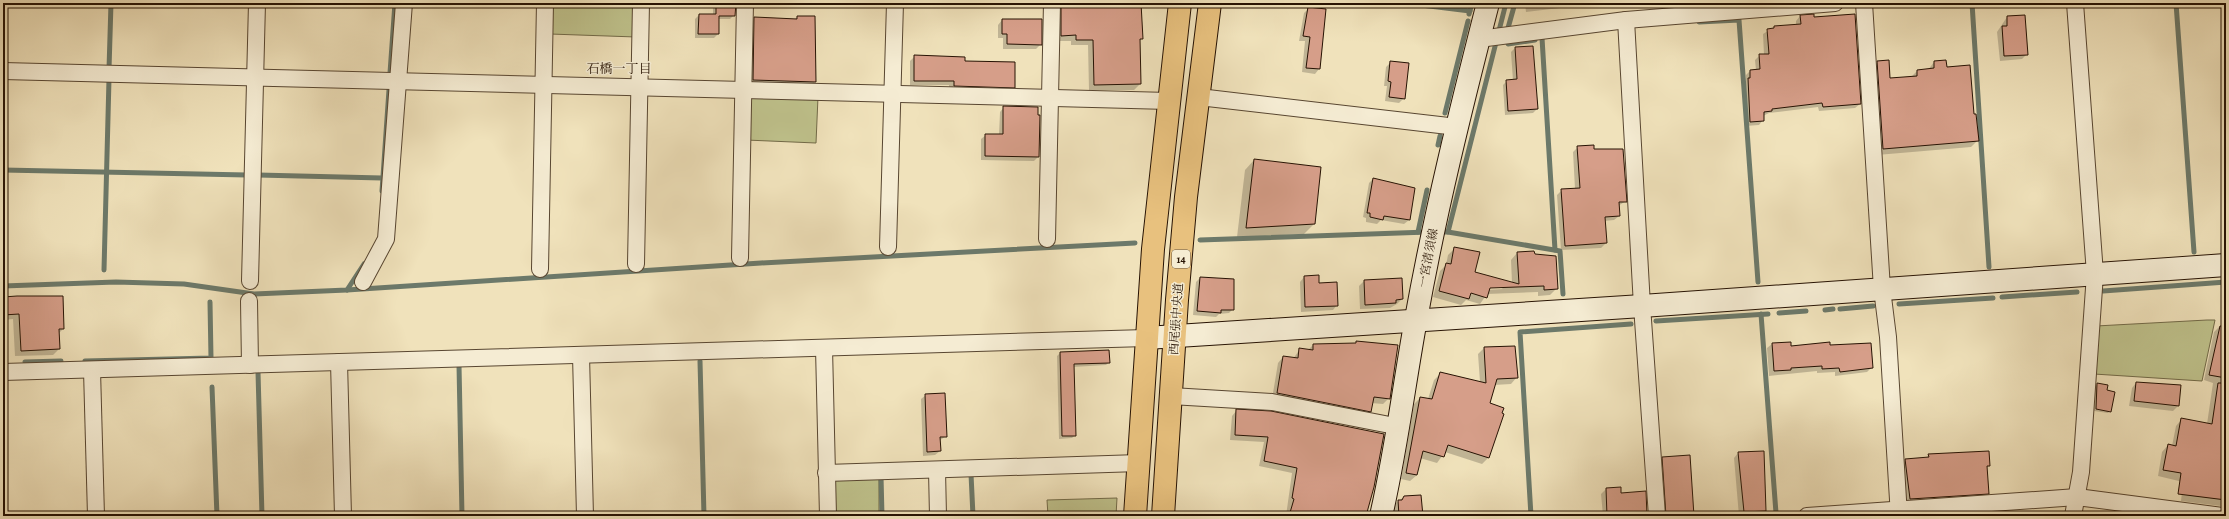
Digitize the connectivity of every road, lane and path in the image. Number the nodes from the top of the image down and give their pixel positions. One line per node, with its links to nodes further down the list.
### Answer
1 (257, 3): 17 (street)
2 (404, 3): 18 (street)
3 (545, 3): 19 (street)
4 (641, 3): 20 (street)
5 (745, 3): 21 (street)
6 (895, 3): 22 (street)
7 (1052, 3): 24 (street)
8 (1180, 3): 25 (main road)
9 (1210, 3): 23 (main road, 西尾張中央道 / 14)
10 (1488, 3): 15 (street, 一宮清須線)
11 (1835, 3): 14 (street)
12 (1864, 3): 36 (street)
13 (2075, 3): 33 (street)
14 (1626, 20): 15 (street); 38 (street)
15 (1479, 39): 26 (street, 一宮清須線)
16 (3, 71): 17 (street)
17 (255, 77): 18 (street); 34 (street)
18 (398, 81): 19 (street); 35 (street)
19 (543, 85): 20 (street); 32 (street)
20 (639, 87): 21 (street); 30 (street)
21 (744, 90): 22 (street); 29 (street)
22 (892, 94): 24 (street); 28 (street)
23 (1199, 97): 26 (street); 40 (main road, 西尾張中央道 / 14)
24 (1050, 98): 25 (street); 27 (street)
25 (1169, 101): 41 (main road)
26 (1457, 127): 39 (street, 一宮清須線)
27 (1047, 238)
28 (888, 247)
29 (740, 258)
30 (636, 264)
31 (2226, 265): 33 (street)
32 (540, 270)
33 (2095, 274): 36 (street); 53 (street)
34 (250, 281)
35 (363, 282)
36 (1882, 289): 38 (street); 54 (street)
37 (249, 302): 45 (street)
38 (1642, 306): 39 (street); 63 (street)
39 (1416, 319): 40 (street); 49 (street, 一宮清須線)
40 (1176, 337): 41 (street); 48 (main road, 西尾張中央道 / 14)
41 (1146, 338): 42 (street); 50 (main road)
42 (824, 348): 43 (street); 52 (street)
43 (581, 355): 44 (street); 57 (street)
44 (339, 362): 45 (street); 56 (street)
45 (250, 365): 46 (street)
46 (92, 370): 47 (street); 55 (street)
47 (3, 372)
48 (1171, 396): 49 (street); 61 (main road, 西尾張中央道 / 14)
49 (1400, 428): 62 (street, 一宮清須線)
50 (1139, 463): 51 (street); 60 (main road)
51 (937, 470): 52 (street); 59 (street)
52 (826, 473): 58 (street)
53 (2077, 497): 54 (street); 65 (street); 66 (street)
54 (1899, 512): 64 (street)
55 (96, 516)
56 (343, 516)
57 (585, 516)
58 (828, 516)
59 (938, 516)
60 (1135, 516)
61 (1163, 516)
62 (1381, 516)
63 (1657, 516)
64 (1807, 516)
65 (2073, 516)
66 (2222, 516)

